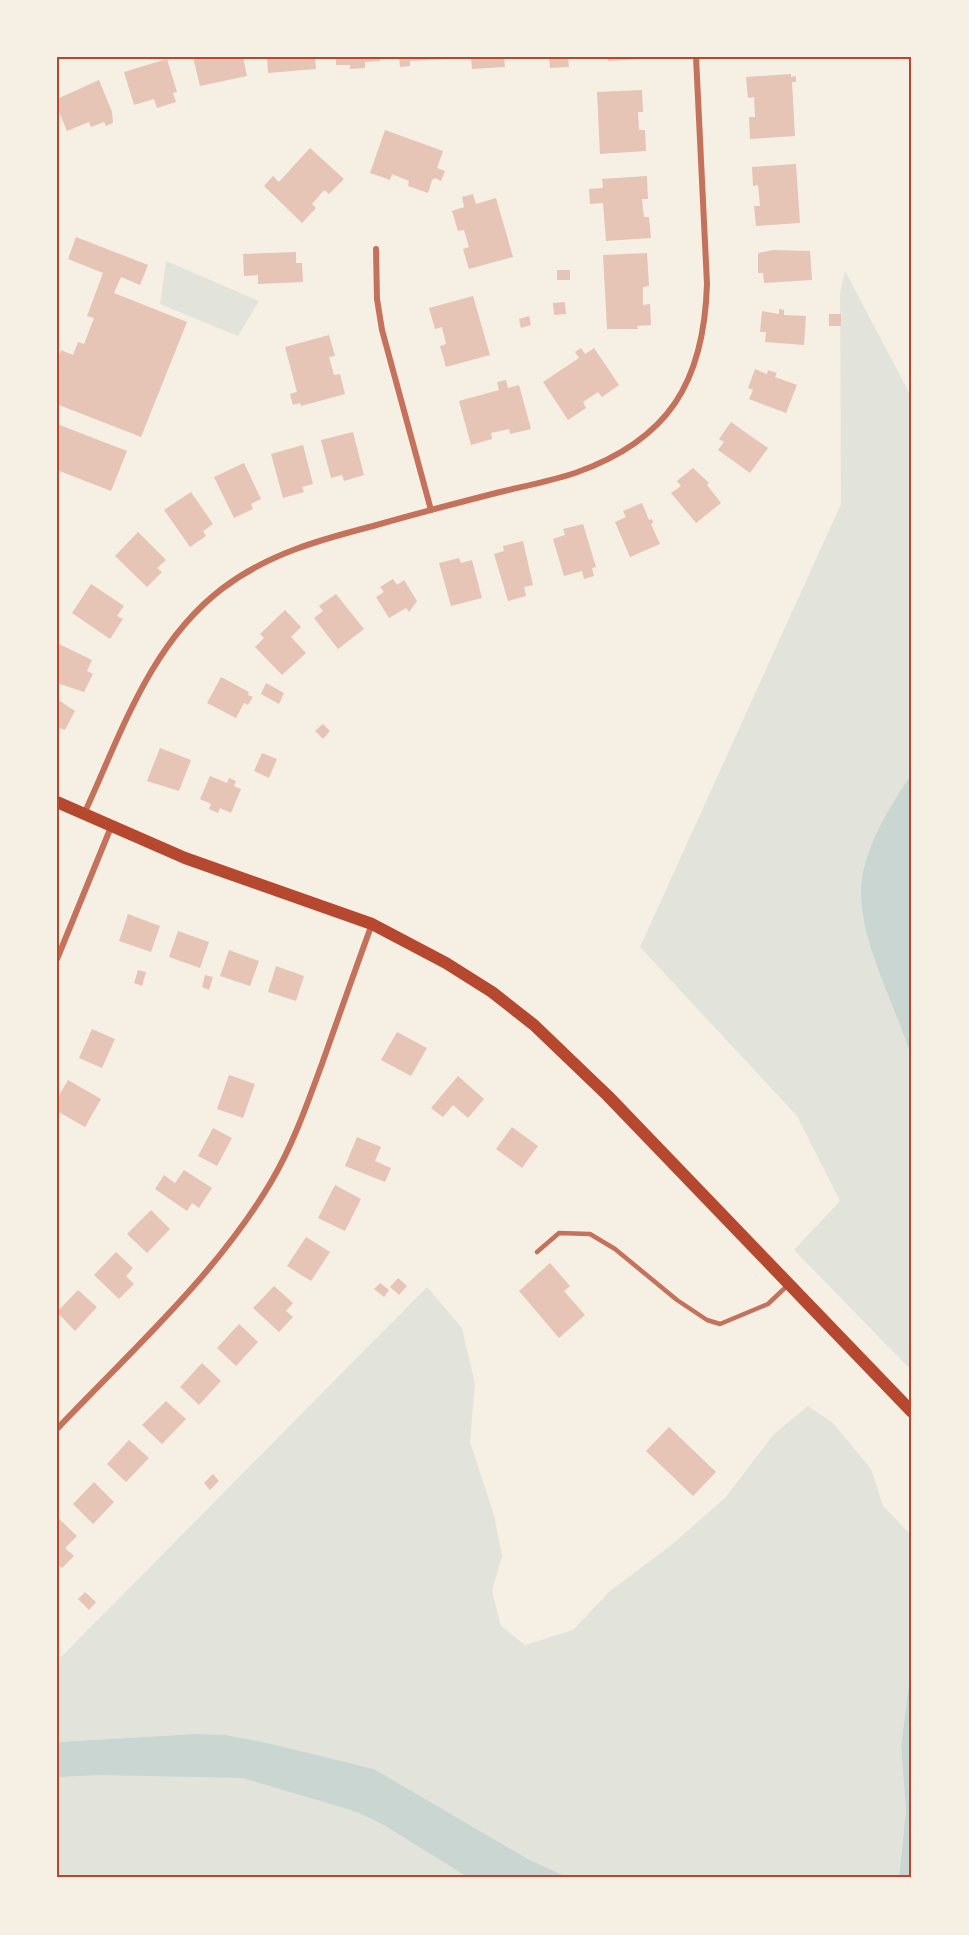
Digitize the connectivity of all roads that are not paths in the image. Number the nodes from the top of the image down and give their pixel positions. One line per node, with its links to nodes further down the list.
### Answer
1 (696, 57): 3 (street)
2 (376, 249): 3 (street)
3 (431, 510): 5 (street)
4 (57, 802): 5 (main road)
5 (84, 814): 6 (main road)
6 (111, 827): 7 (main road); 8 (street)
7 (372, 924): 10 (main road); 12 (street)
8 (57, 959)
9 (537, 1252): 10 (lane)
10 (789, 1284): 11 (main road)
11 (912, 1412)
12 (57, 1429)

